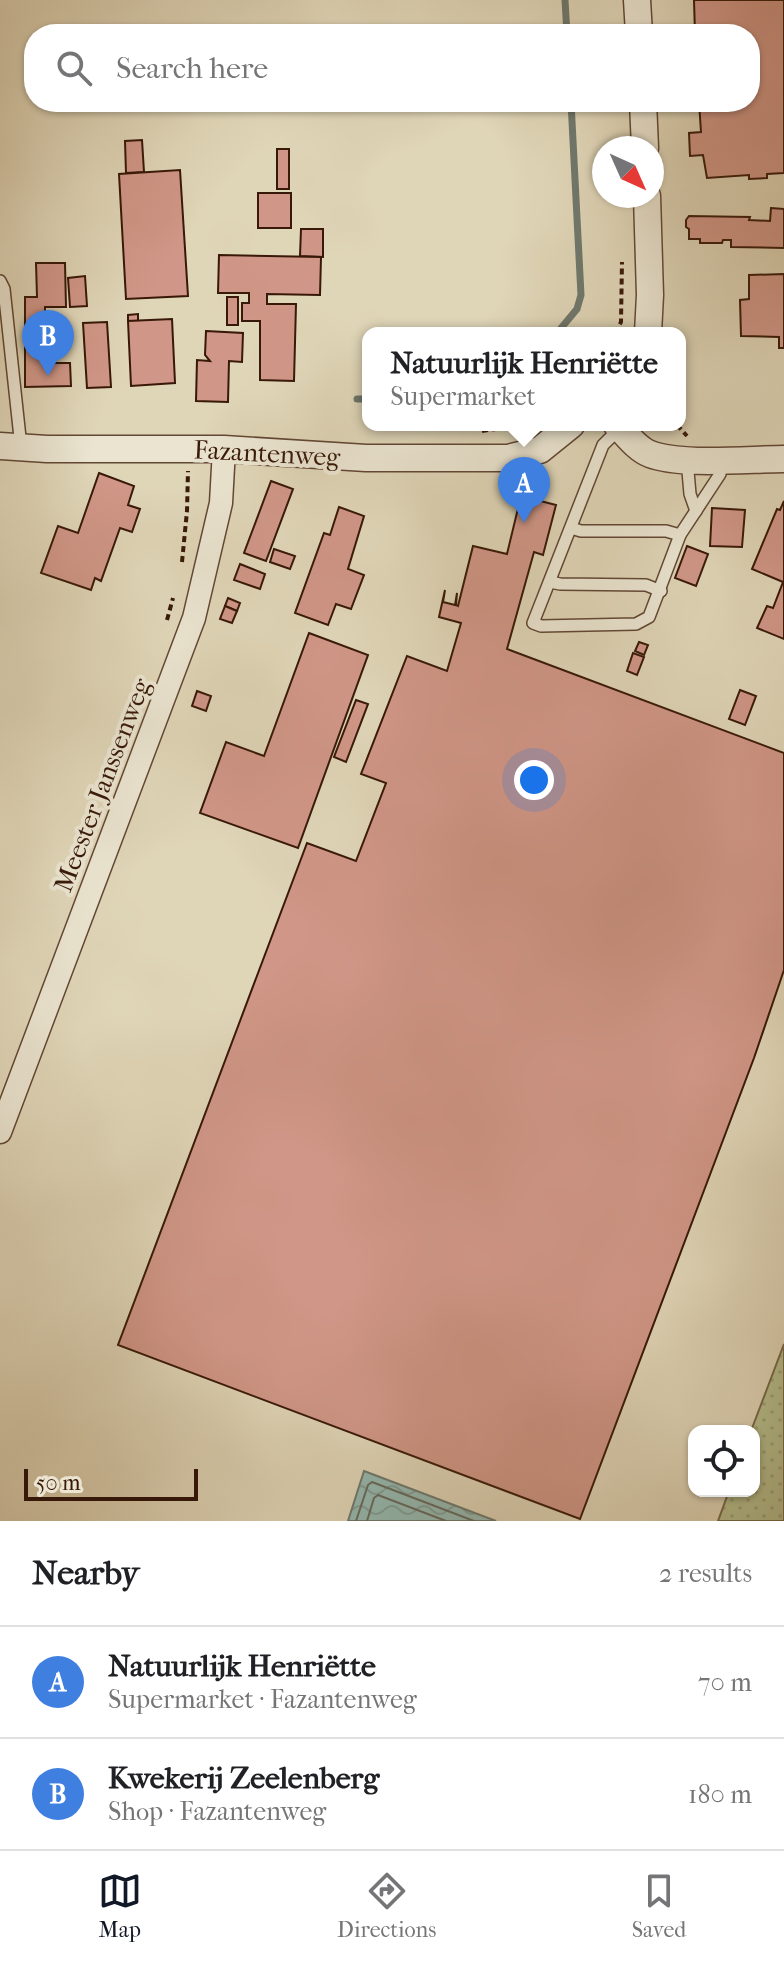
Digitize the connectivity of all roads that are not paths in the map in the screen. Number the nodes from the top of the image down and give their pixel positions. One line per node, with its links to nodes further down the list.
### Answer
1 (637, 0): 2 (street)
2 (638, 24)
3 (643, 112): 4 (street)
4 (644, 136)
5 (647, 208): 7 (street)
6 (0, 281): 11 (lane)
7 (648, 327)
8 (564, 431): 12 (street, Fazantenweg)
9 (615, 431): 17 (lane)
10 (624, 431): 13 (street)
11 (11, 447): 12 (street, Fazantenweg)
12 (224, 449): 21 (street, Meester Janssenweg)
13 (686, 459): 14 (street); 16 (lane)
14 (720, 459): 15 (street); 16 (lane)
15 (784, 459)
16 (696, 511): 18 (lane)
17 (571, 528): 18 (lane); 19 (lane)
18 (680, 535): 20 (lane)
19 (550, 582): 20 (lane); 20 (lane)
20 (661, 591)
21 (0, 1132)

